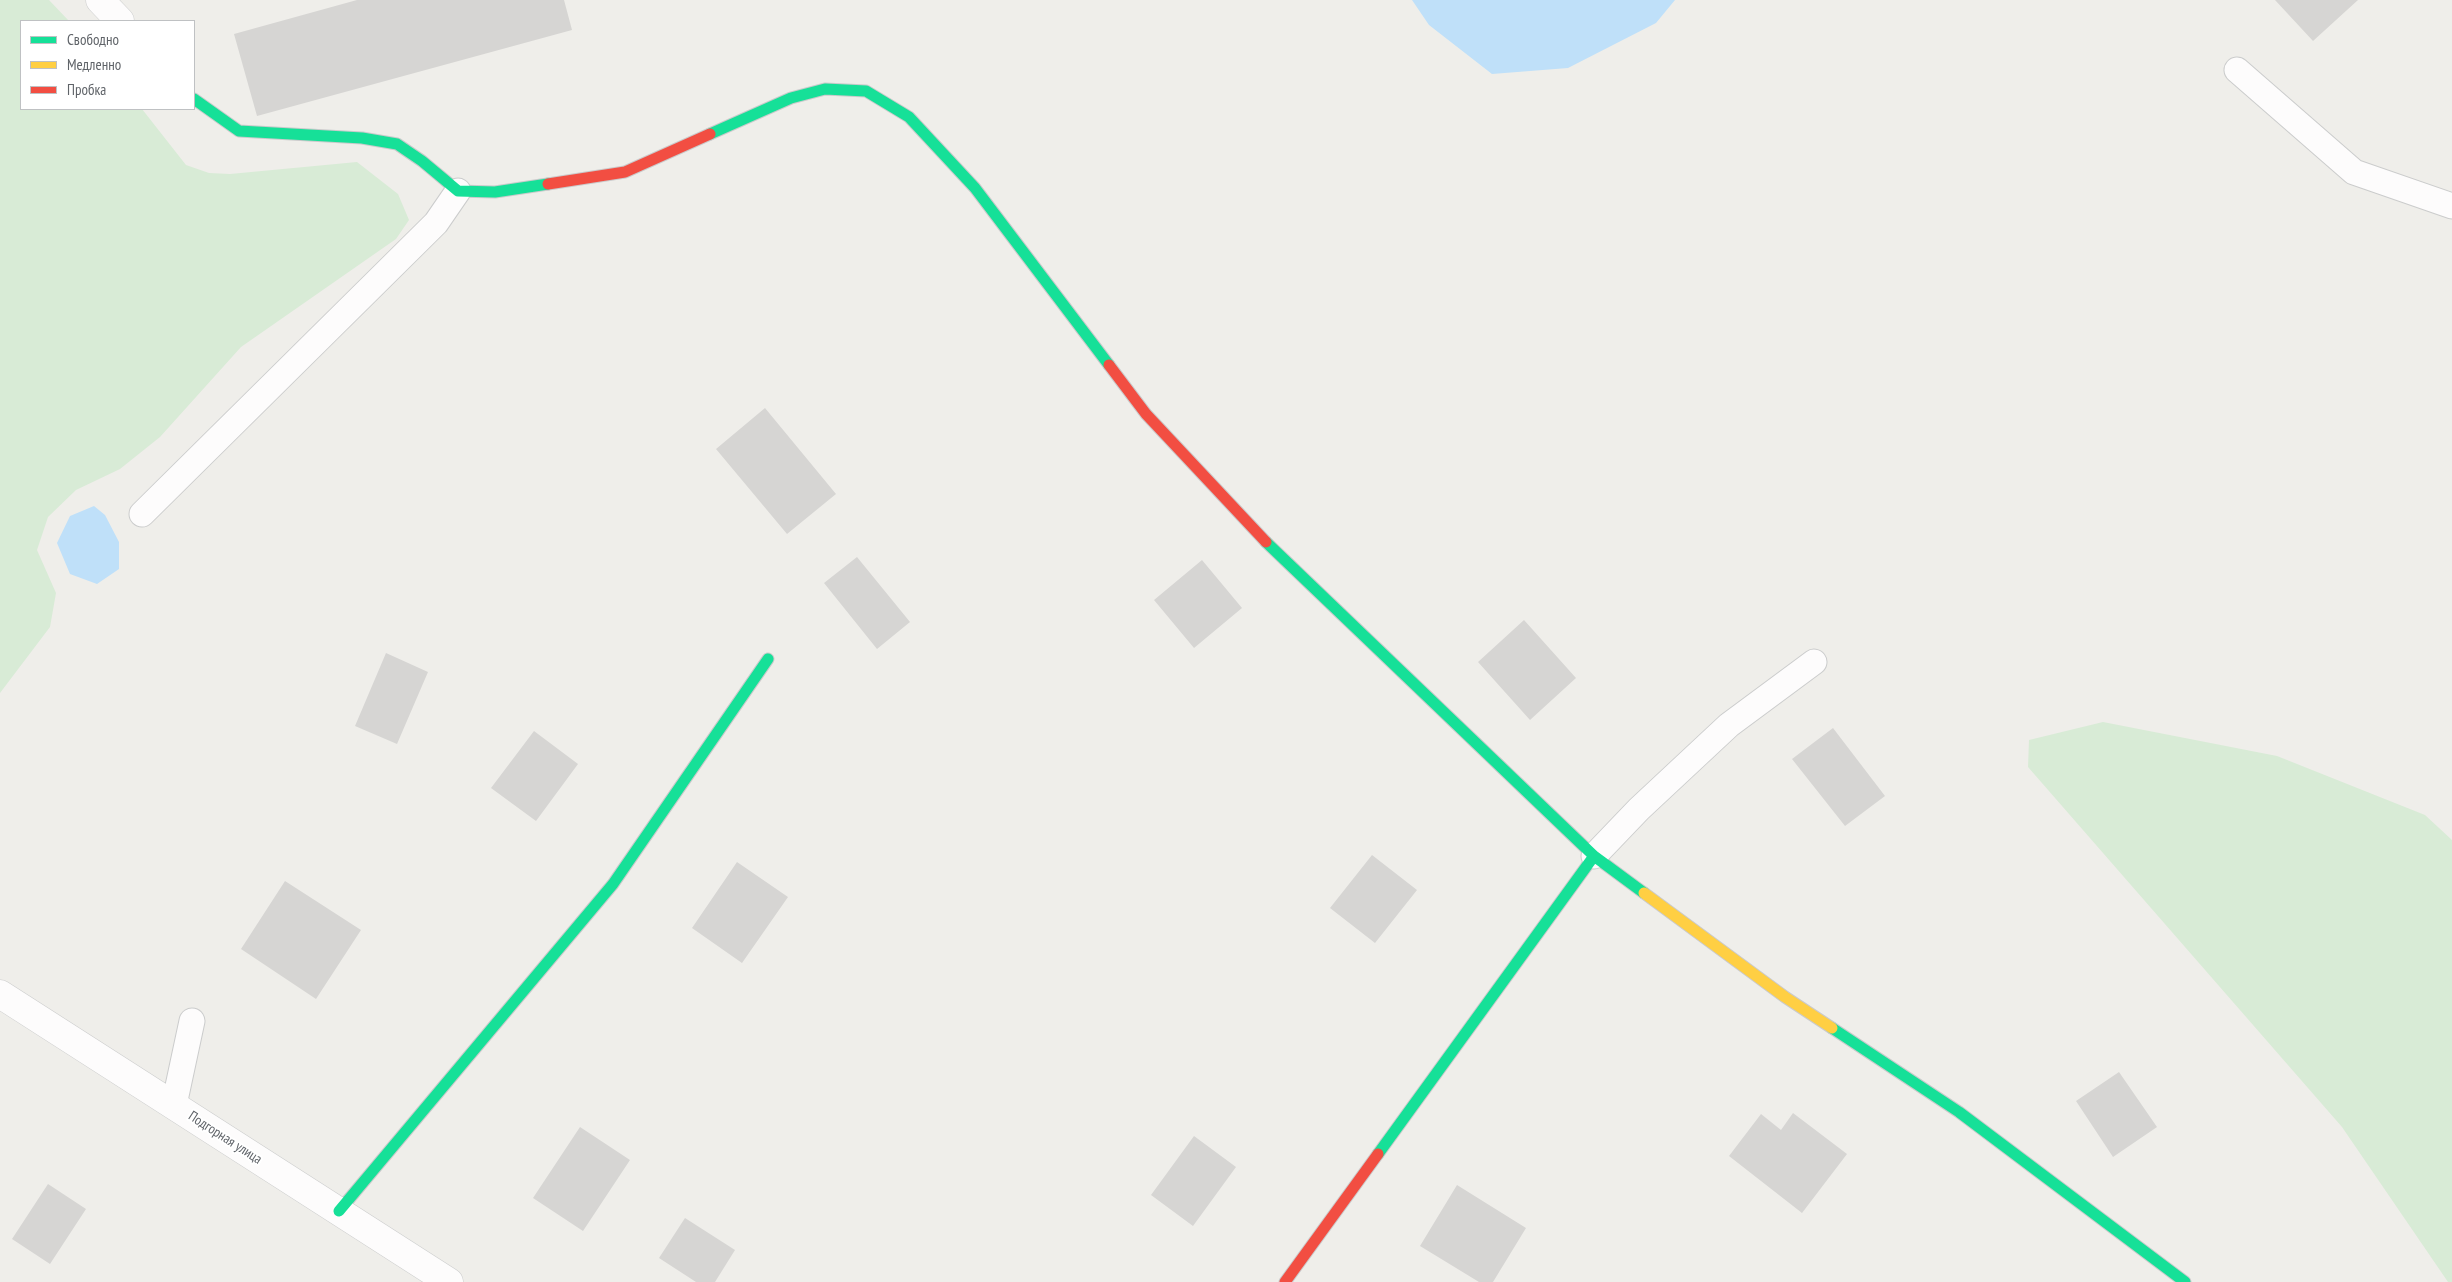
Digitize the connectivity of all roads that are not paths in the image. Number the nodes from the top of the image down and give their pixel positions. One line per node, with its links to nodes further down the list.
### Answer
1 (100, 0): 2 (street)
2 (119, 20)
3 (2237, 70): 6 (lane)
4 (195, 101): 5 (street)
5 (458, 191): 7 (lane); 10 (street)
6 (2452, 206)
7 (142, 514)
8 (768, 659): 14 (street)
9 (1814, 662): 10 (lane)
10 (1594, 856): 16 (street); 17 (street)
11 (0, 994): 13 (street, Подгорная улица)
12 (192, 1021): 13 (lane)
13 (174, 1105): 14 (street, Подгорная улица)
14 (339, 1211): 15 (street, Подгорная улица)
15 (449, 1282)
16 (1284, 1282)
17 (2185, 1282)

